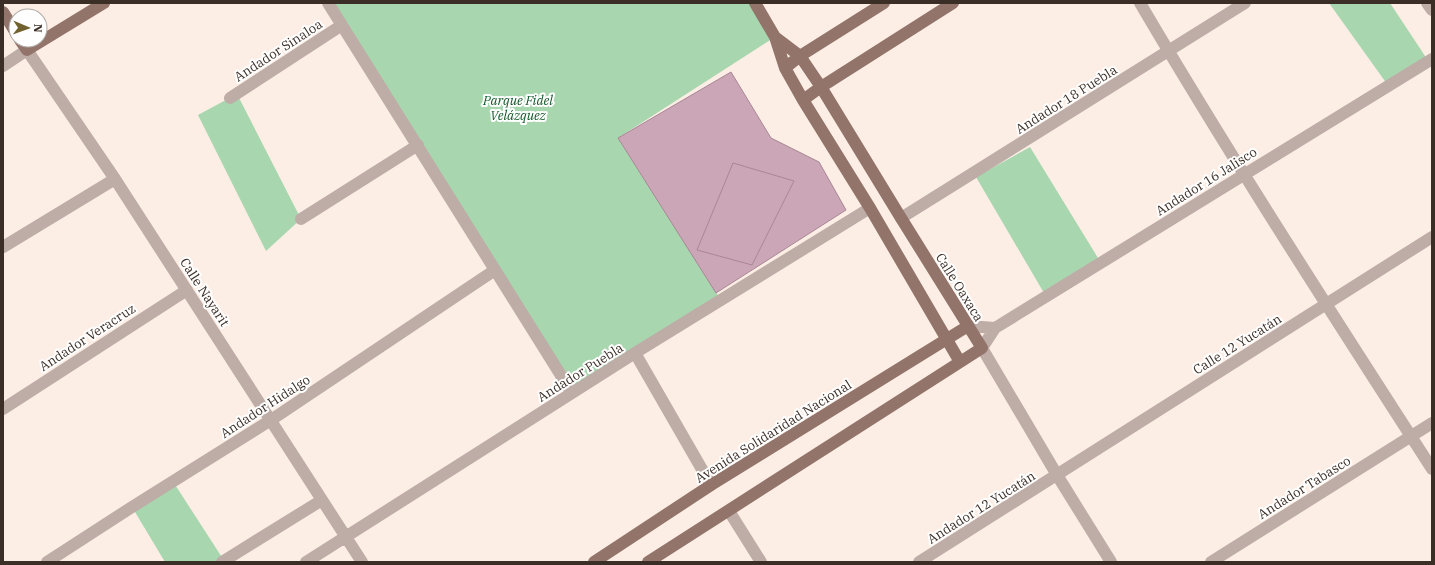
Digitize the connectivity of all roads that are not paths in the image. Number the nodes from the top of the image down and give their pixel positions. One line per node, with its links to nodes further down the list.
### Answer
1 (104, 3): 11 (main road)
2 (328, 3): 10 (street)
3 (755, 3): 12 (main road, Calle Oaxaca)
4 (884, 3): 16 (main road)
5 (953, 3): 20 (main road)
6 (1140, 3): 15 (street)
7 (1246, 3): 15 (street, Andador 18 Puebla)
8 (1427, 3): 9 (street)
9 (1432, 10)
10 (342, 25): 21 (street, Andador Sinaloa); 23 (street)
11 (48, 32)
12 (775, 36): 16 (main road, Calle Oaxaca); 19 (main road, Calle Oaxaca)
13 (21, 48): 18 (street)
14 (26, 48): 25 (street, Calle Nayarit)
15 (1168, 51): 24 (street); 28 (street, Andador 18 Puebla)
16 (800, 56): 19 (main road); 20 (main road, Calle Oaxaca)
17 (1432, 59): 24 (street, Andador 16 Jalisco)
18 (3, 66)
19 (785, 68): 22 (main road, Calle Oaxaca)
20 (821, 87): 22 (main road); 28 (main road, Calle Oaxaca)
21 (230, 98)
22 (802, 100): 26 (main road, Calle Oaxaca)
23 (418, 146): 27 (street); 31 (street)
24 (1244, 174): 33 (street); 35 (street, Andador 16 Jalisco)
25 (115, 179): 30 (street); 32 (street, Calle Nayarit)
26 (870, 208): 36 (main road, Calle Oaxaca); 38 (street, Andador Puebla)
27 (301, 218)
28 (900, 218): 34 (main road, Calle Oaxaca)
29 (1432, 237): 33 (street, Calle 12 Yucatán)
30 (3, 247)
31 (495, 270): 40 (street); 42 (street, Andador Hidalgo)
32 (187, 290): 41 (street, Andador Veracruz); 42 (street, Calle Nayarit)
33 (1326, 304): 44 (street); 46 (street, Calle 12 Yucatán)
34 (968, 326): 35 (street); 36 (main road, Avenida Solidaridad Nacional); 37 (main road, Calle Oaxaca)
35 (995, 328): 37 (street, Andador 16 Jalisco)
36 (946, 340): 39 (main road, Calle Oaxaca); 47 (main road, Avenida Solidaridad Nacional)
37 (982, 348): 39 (main road); 46 (street, Calle Oaxaca)
38 (635, 353): 40 (street, Andador Puebla); 47 (street)
39 (960, 362): 49 (main road)
40 (572, 393): 50 (street, Andador Puebla)
41 (3, 409)
42 (271, 420): 48 (street, Calle Nayarit); 51 (street, Andador Hidalgo)
43 (1432, 423): 44 (street, Andador Tabasco)
44 (1411, 437): 45 (street); 60 (street, Andador Tabasco)
45 (1432, 469)
46 (1057, 475): 58 (street, Andador 12 Yucatán); 59 (street, Calle Oaxaca)
47 (711, 485): 55 (main road, Avenida Solidaridad Nacional)
48 (322, 500): 50 (street, Calle Nayarit); 52 (street)
49 (729, 511): 56 (main road); 57 (street)
50 (345, 536): 53 (street, Andador Puebla); 54 (street, Calle Nayarit)
51 (47, 562)
52 (222, 562)
53 (306, 562)
54 (362, 562)
55 (594, 562)
56 (648, 562)
57 (762, 562)
58 (919, 562)
59 (1111, 562)
60 (1211, 562)

